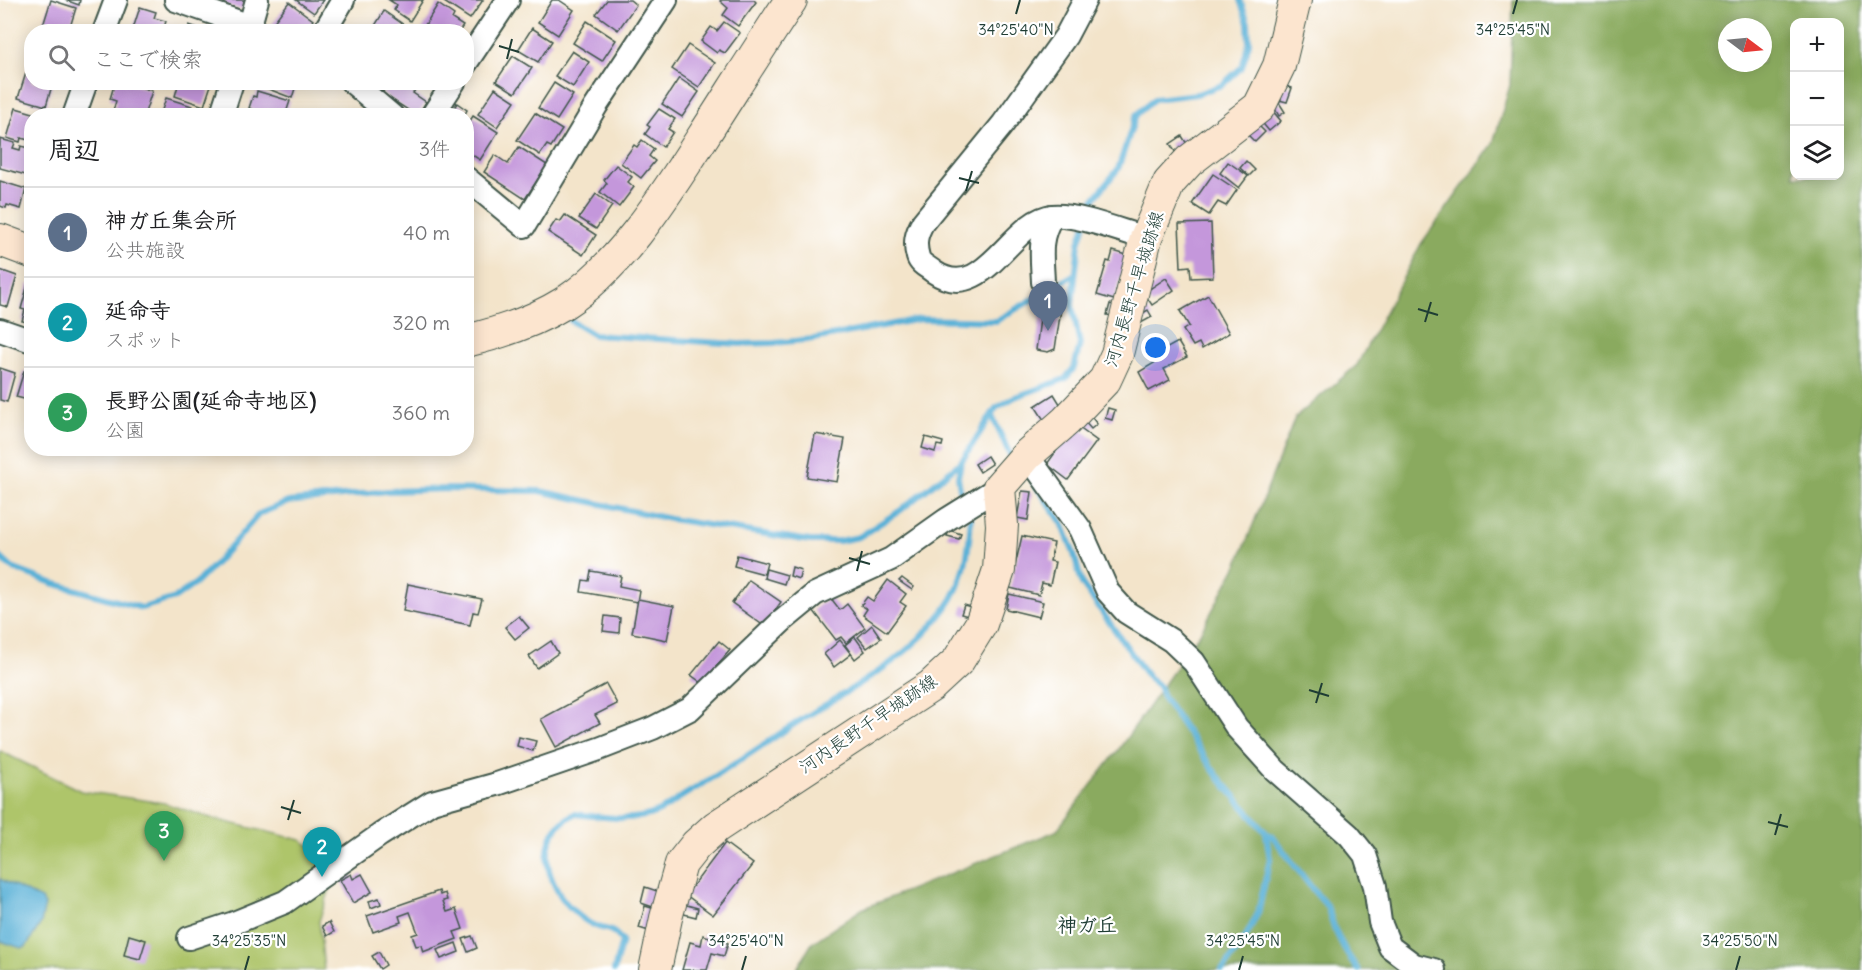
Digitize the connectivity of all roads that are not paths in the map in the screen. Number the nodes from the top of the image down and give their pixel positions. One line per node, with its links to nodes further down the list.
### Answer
1 (116, 0): 10 (street)
2 (176, 0): 11 (street)
3 (257, 0): 12 (street)
4 (343, 0): 13 (street)
5 (508, 0): 14 (street)
6 (666, 0): 23 (street)
7 (790, 0): 29 (main road)
8 (1085, 0): 24 (street)
9 (1295, 0): 25 (main road, 河内長野千早城跡線)
10 (107, 24)
11 (236, 24)
12 (250, 24)
13 (329, 24)
14 (474, 51)
15 (83, 90): 19 (street)
16 (229, 90): 20 (street)
17 (361, 90): 21 (street)
18 (449, 90): 22 (street)
19 (77, 108)
20 (224, 108)
21 (383, 108)
22 (437, 108)
23 (474, 185)
24 (1063, 217): 25 (street); 26 (street)
25 (1139, 236): 30 (main road, 河内長野千早城跡線)
26 (1043, 282)
27 (0, 330): 28 (street)
28 (24, 338)
29 (474, 339)
30 (1026, 455): 31 (main road, 河内長野千早城跡線); 34 (street)
31 (999, 487): 32 (street); 33 (main road, 河内長野千早城跡線)
32 (189, 938)
33 (655, 970)
34 (1434, 970)

